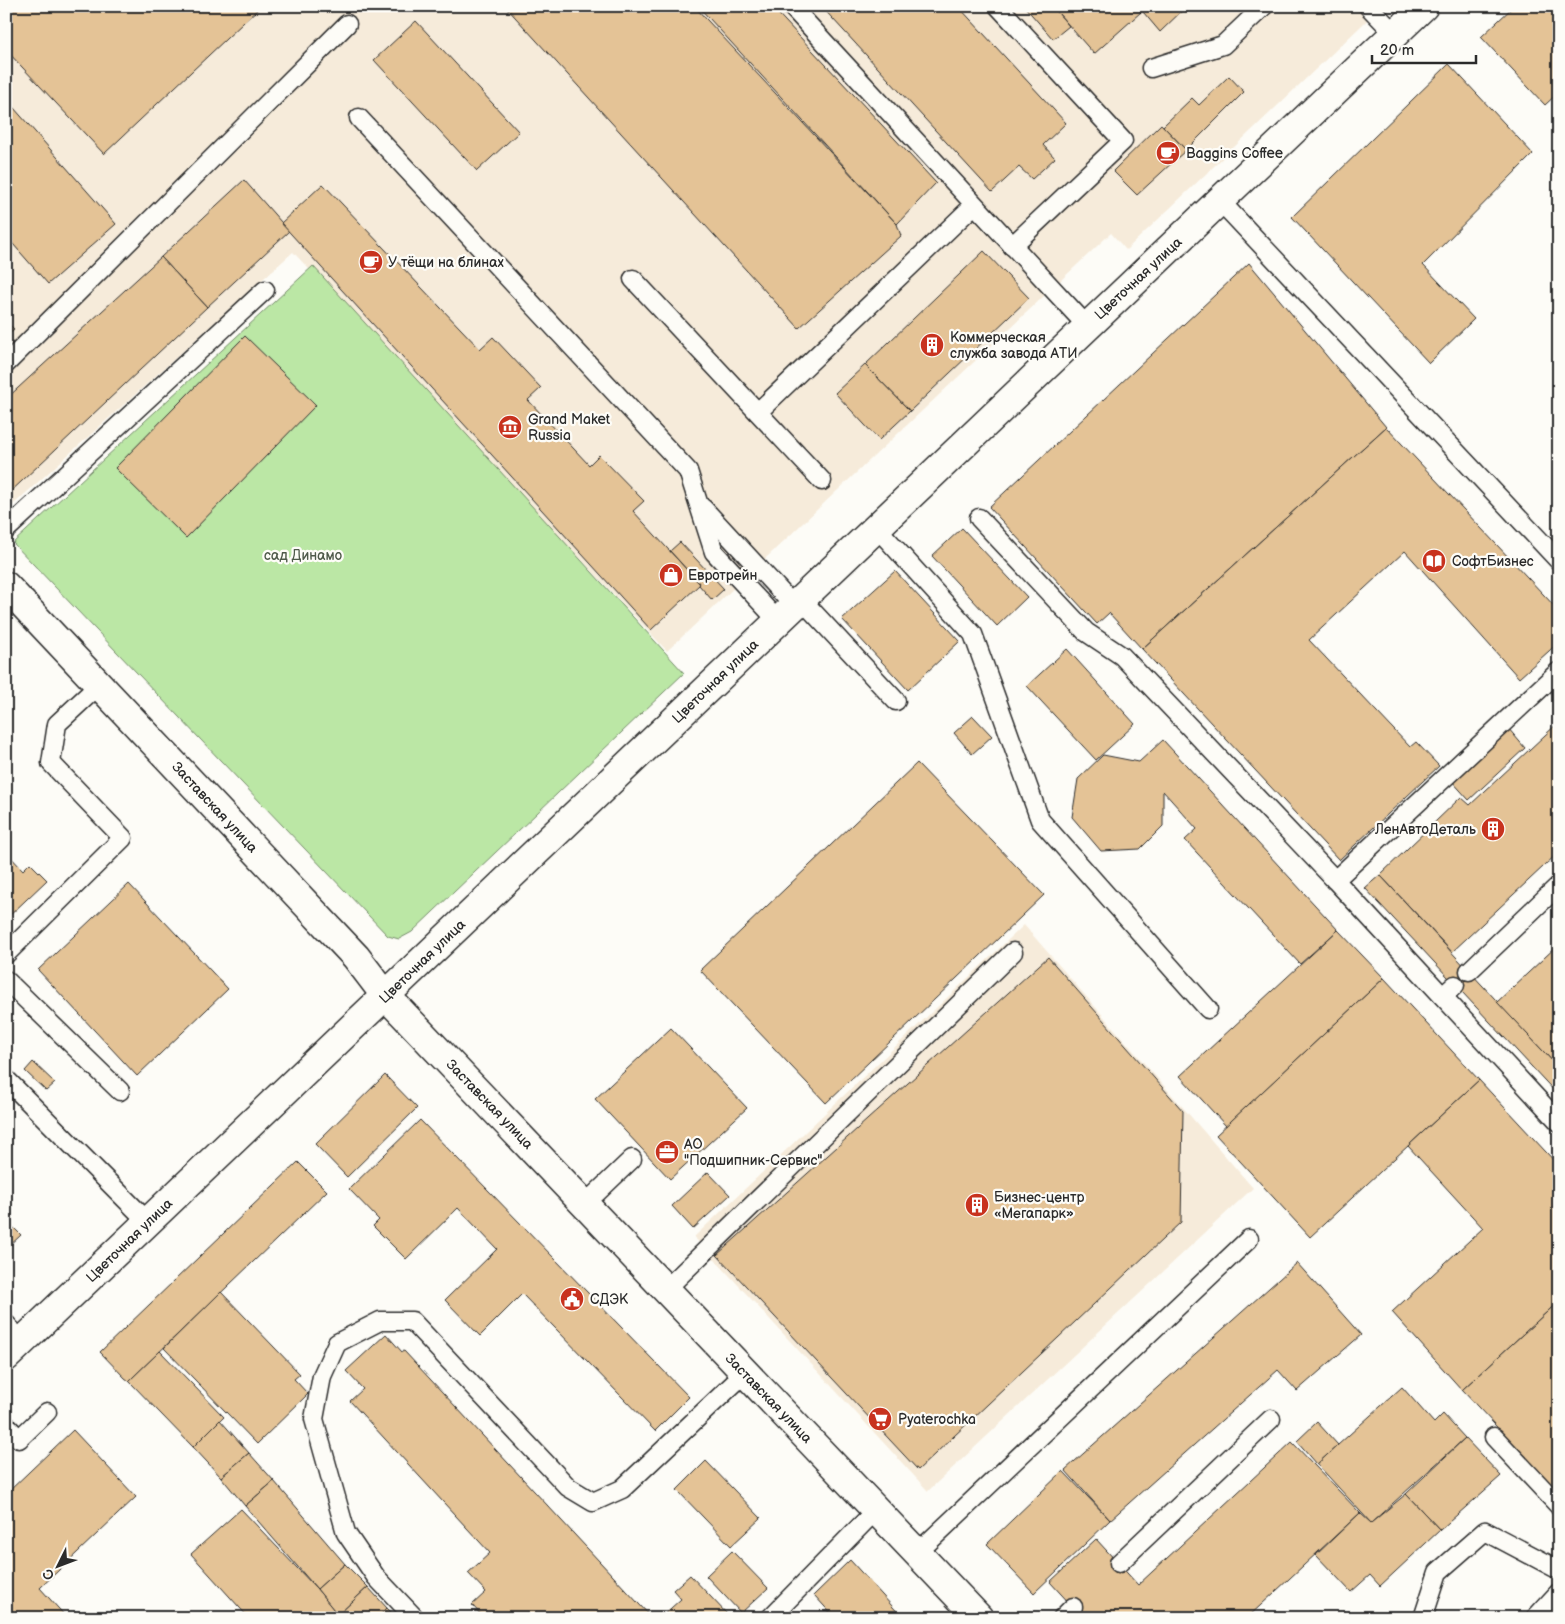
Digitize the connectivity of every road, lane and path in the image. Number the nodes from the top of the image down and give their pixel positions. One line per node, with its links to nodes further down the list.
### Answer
1 (791, 6): 11 (lane)
2 (998, 6): 12 (lane)
3 (1264, 6): 8 (lane)
4 (1368, 6): 7 (lane)
5 (1424, 6): 7 (street, Цветочная улица)
6 (347, 24): 16 (lane)
7 (1395, 34): 10 (street, Цветочная улица)
8 (1151, 68)
9 (359, 118): 24 (lane)
10 (1220, 201): 15 (street, Цветочная улица); 22 (lane)
11 (974, 205): 12 (lane); 17 (lane)
12 (1012, 246): 15 (lane)
13 (633, 279): 17 (lane)
14 (265, 290): 21 (lane)
15 (1087, 326): 20 (street, Цветочная улица)
16 (6, 364)
17 (758, 412): 18 (lane)
18 (822, 481)
19 (978, 518): 28 (lane)
20 (877, 528): 24 (street, Цветочная улица); 35 (lane)
21 (6, 530)
22 (1559, 561)
23 (6, 587): 26 (street, Заставская улица)
24 (791, 609): 27 (lane); 34 (street, Цветочная улица)
25 (1559, 671): 28 (lane)
26 (100, 684): 31 (lane); 34 (street, Заставская улица)
27 (896, 701)
28 (1335, 880): 38 (lane)
29 (1559, 885): 32 (lane)
30 (1013, 952): 43 (lane)
31 (6, 954)
32 (1470, 971)
33 (6, 980): 37 (lane)
34 (385, 995): 40 (street, Заставская улица); 41 (street, Цветочная улица)
35 (1208, 1009)
36 (6, 1079): 41 (lane)
37 (120, 1091)
38 (1559, 1122)
39 (632, 1159): 40 (lane)
40 (585, 1204): 43 (street, Заставская улица)
41 (148, 1222): 44 (street, Цветочная улица)
42 (1249, 1239): 52 (lane)
43 (666, 1289): 45 (street, Заставская улица)
44 (12, 1341)
45 (745, 1373): 51 (street, Заставская улица); 56 (lane)
46 (47, 1412): 48 (lane)
47 (1271, 1419): 53 (lane)
48 (6, 1425)
49 (1494, 1437): 50 (lane)
50 (1559, 1506)
51 (876, 1510): 52 (street, Заставская улица); 57 (lane)
52 (918, 1553): 58 (street, Заставская улица)
53 (1119, 1563)
54 (1559, 1570): 59 (lane)
55 (1559, 1592): 60 (lane)
56 (415, 1618)
57 (770, 1618)
58 (979, 1618)
59 (1423, 1618)
60 (1535, 1618)

